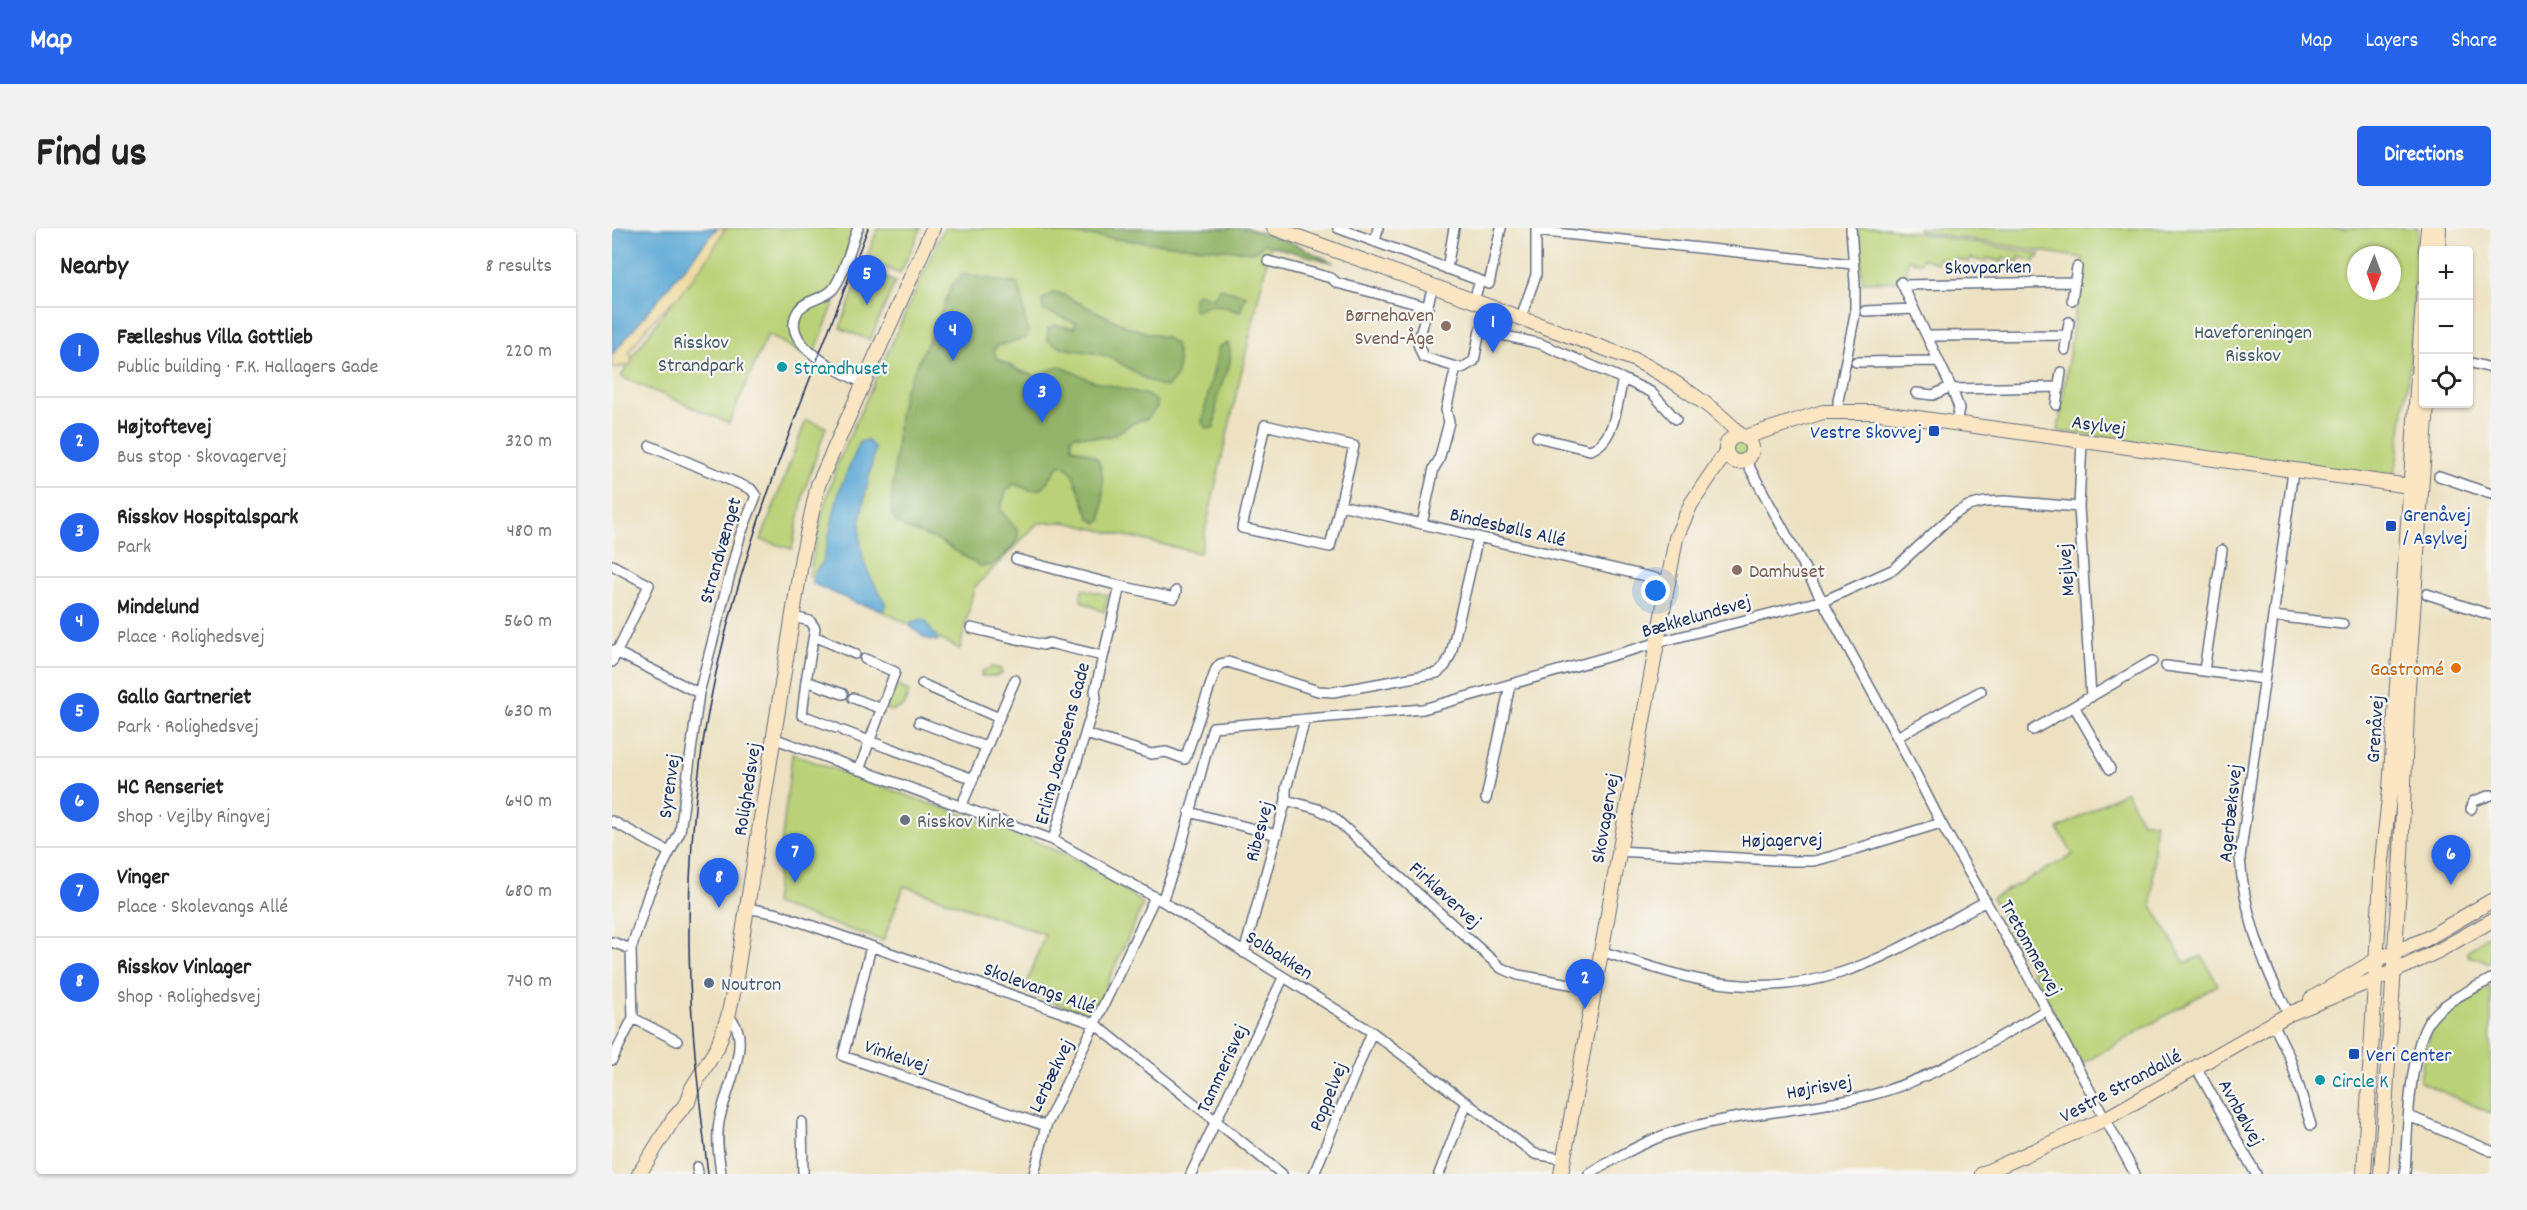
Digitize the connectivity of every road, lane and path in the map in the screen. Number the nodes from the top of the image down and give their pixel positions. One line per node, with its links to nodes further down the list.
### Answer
1 (858, 228): 40 (street)
2 (933, 228): 40 (street, Rolighedsvej)
3 (1274, 228): 21 (street)
4 (1338, 228): 12 (street)
5 (1378, 228): 12 (street)
6 (1454, 228): 18 (street)
7 (1501, 228): 19 (street)
8 (1851, 228): 16 (street)
9 (2427, 228): 13 (street)
10 (2439, 228): 14 (street)
11 (1536, 230): 16 (street); 28 (street)
12 (1375, 242): 18 (street)
13 (2426, 246)
14 (2438, 246)
15 (1268, 261): 25 (street)
16 (1853, 264): 46 (street)
17 (2077, 267): 20 (street)
18 (1447, 269): 19 (street)
19 (1480, 281): 22 (street)
20 (2075, 282): 23 (street); 26 (street, Skovparken)
21 (1433, 285): 22 (street); 25 (street)
22 (1474, 300): 28 (street)
23 (2072, 300)
24 (2423, 300): 55 (street, Grenåvej)
25 (1428, 307): 36 (street)
26 (1914, 309): 27 (street); 31 (street, Skovparken)
27 (1865, 311)
28 (1521, 317): 52 (street)
29 (2069, 322): 30 (street)
30 (2067, 335): 31 (street); 32 (street)
31 (1927, 336): 33 (street, Skovparken)
32 (2064, 350)
33 (1938, 361): 34 (street); 42 (street, Skovparken)
34 (1856, 362)
35 (2473, 363): 37 (street)
36 (1456, 367): 39 (street); 59 (street)
37 (2491, 368)
38 (2061, 372): 41 (street)
39 (1623, 379): 47 (street); 49 (street)
40 (863, 383): 71 (street, Rolighedsvej)
41 (2059, 387): 42 (street); 44 (street)
42 (1951, 388): 43 (street); 48 (street, Skovparken)
43 (1916, 393)
44 (2056, 405)
45 (2426, 408): 55 (street, Grenåvej)
46 (1839, 411): 48 (street, Asylvej); 52 (street, Asylvej)
47 (1676, 419)
48 (1956, 424): 50 (street, Asylvej)
49 (1537, 437)
50 (2082, 441): 53 (street, Asylvej); 58 (street, Mejlvej)
51 (650, 446): 90 (street, Strandvænget)
52 (1739, 448): 64 (street, Skovagervej); 68 (street, Tretommervej)
53 (2293, 471): 55 (street, Asylvej); 70 (street, Agerbæksvej)
54 (2439, 477): 56 (street)
55 (2416, 487): 130 (street, Grenåvej); 132 (street, Grenåvej)
56 (2491, 494)
57 (1341, 505): 57 (street); 59 (street, Bindesbølls Allé)
58 (2079, 507): 68 (street, Bækkelundsvej); 92 (street, Mejlvej)
59 (1422, 524): 60 (street, Bindesbølls Allé)
60 (1478, 537): 64 (street, Bindesbølls Allé); 101 (street)
61 (2222, 550): 83 (street)
62 (1016, 559): 65 (street)
63 (612, 565): 76 (street)
64 (1667, 581): 75 (street, Skovagervej)
65 (1120, 586): 66 (street); 78 (street, Erling Jacobsens Gade)
66 (1176, 591)
67 (2427, 594): 69 (street)
68 (1822, 600): 75 (street, Bækkelundsvej); 102 (street, Tretommervej)
69 (2491, 615)
70 (2273, 616): 72 (street); 84 (street, Agerbæksvej)
71 (792, 617): 74 (street); 103 (street, Rolighedsvej)
72 (2343, 624)
73 (971, 628): 78 (street, Erling Jacobsens Gade)
74 (814, 636): 77 (street); 86 (street)
75 (1655, 644): 88 (street, Bækkelundsvej); 119 (street, Skovagervej)
76 (614, 651): 80 (street); 90 (street)
77 (855, 654)
78 (1103, 656): 101 (street, Erling Jacobsens Gade)
79 (865, 658): 95 (street)
80 (612, 662)
81 (2152, 662): 92 (street)
82 (2166, 666): 83 (street)
83 (2204, 671): 84 (street)
84 (2264, 679): 139 (street, Agerbæksvej)
85 (1015, 680): 96 (street)
86 (806, 681): 91 (street); 104 (street)
87 (922, 684): 96 (street)
88 (1510, 685): 97 (street, Bækkelundsvej); 110 (street)
89 (1981, 691): 102 (street)
90 (699, 693): 120 (street, Syrenvej)
91 (843, 694)
92 (2091, 697): 94 (street)
93 (853, 698): 95 (street)
94 (2074, 706): 100 (street); 106 (street)
95 (882, 709): 104 (street)
96 (999, 718): 105 (street)
97 (1305, 719): 99 (street, Bækkelundsvej); 111 (street, Ribesvej)
98 (920, 722): 105 (street)
99 (1213, 727): 114 (street, Lerbækvej)
100 (2033, 730)
101 (1086, 734): 118 (street, Erling Jacobsens Gade)
102 (1897, 737): 116 (street, Tretommervej)
103 (773, 738): 107 (street, Solbakken); 124 (street, Rolighedsvej)
104 (870, 741): 107 (street); 108 (street)
105 (986, 747): 108 (street)
106 (2110, 769)
107 (859, 770): 112 (street, Solbakken)
108 (973, 779): 112 (street)
109 (2491, 795): 113 (street)
110 (1486, 799)
111 (1286, 800): 117 (street, Ribesvej); 137 (street, Firkløvervej)
112 (961, 807): 118 (street, Solbakken)
113 (2471, 809)
114 (1189, 813): 117 (street); 121 (street, Lerbækvej)
115 (612, 821): 120 (street)
116 (1941, 823): 119 (street, Højagervej); 122 (street, Tretommervej)
117 (1277, 835): 131 (street, Ribesvej)
118 (1053, 840): 121 (street, Solbakken)
119 (1618, 851): 129 (street, Skovagervej)
120 (669, 852): 128 (street, Syrenvej)
121 (1158, 899): 131 (street, Solbakken); 143 (street, Lerbækvej)
122 (1986, 901): 129 (street); 138 (street, Tretommervej)
123 (2491, 901): 130 (street, Vestre Strandallé)
124 (747, 908): 127 (street, Skolevangs Allé); 140 (street, Rolighedsvej)
125 (2491, 921): 133 (street, Vestre Strandallé)
126 (612, 942): 128 (street)
127 (871, 947): 143 (street, Skolevangs Allé); 154 (street, Vinkelvej)
128 (632, 949): 141 (street, Syrenvej)
129 (1600, 951): 137 (street, Skovagervej)
130 (2394, 952): 132 (street, Vestre Strandallé); 133 (street, Grenåvej)
131 (1244, 953): 134 (street, Solbakken)
132 (2376, 960): 135 (street, Grenåvej); 139 (street, Vestre Strandallé)
133 (2393, 972): 135 (street, Vestre Strandallé); 171 (street, Grenåvej)
134 (1284, 978): 144 (street, Solbakken); 151 (street, Tammerisvej)
135 (2374, 979): 139 (street, Vestre Strandallé); 170 (street, Grenåvej)
136 (2491, 979): 149 (street)
137 (1593, 988): 156 (street, Skovagervej)
138 (2046, 1010): 150 (street, Tretommervej); 166 (street, Højrisvej)
139 (2289, 1014): 142 (street, Vestre Strandallé)
140 (728, 1017): 157 (street, Rolighedsvej); 158 (street)
141 (633, 1018): 145 (street); 146 (street, Syrenvej)
142 (2273, 1023): 147 (street, Vestre Strandallé); 153 (street)
143 (1095, 1024): 151 (street, Skolevangs Allé); 154 (street, Lerbækvej)
144 (1372, 1032): 148 (street, Solbakken); 163 (street, Poppelvej)
145 (677, 1041)
146 (612, 1060)
147 (2196, 1067): 150 (street, Vestre Strandallé); 169 (street, Avnbølvej)
148 (1467, 1102): 156 (street, Solbakken); 164 (street)
149 (2409, 1116): 155 (street); 172 (street)
150 (2105, 1119): 167 (street, Vestre Strandallé); 168 (street, Tretommervej)
151 (1216, 1120): 161 (street, Tammerisvej); 162 (street, Skolevangs Allé)
152 (802, 1122): 159 (street)
153 (2311, 1125)
154 (1046, 1126): 160 (street, Lerbækvej)
155 (2491, 1151)
156 (1563, 1159): 165 (street, Skovagervej)
157 (639, 1174)
158 (721, 1174)
159 (804, 1174)
160 (1034, 1174)
161 (1191, 1174)
162 (1282, 1174)
163 (1314, 1174)
164 (1439, 1174)
165 (1561, 1174)
166 (1589, 1174)
167 (1982, 1174)
168 (2135, 1174)
169 (2256, 1174)
170 (2364, 1174)
171 (2380, 1174)
172 (2405, 1174)

